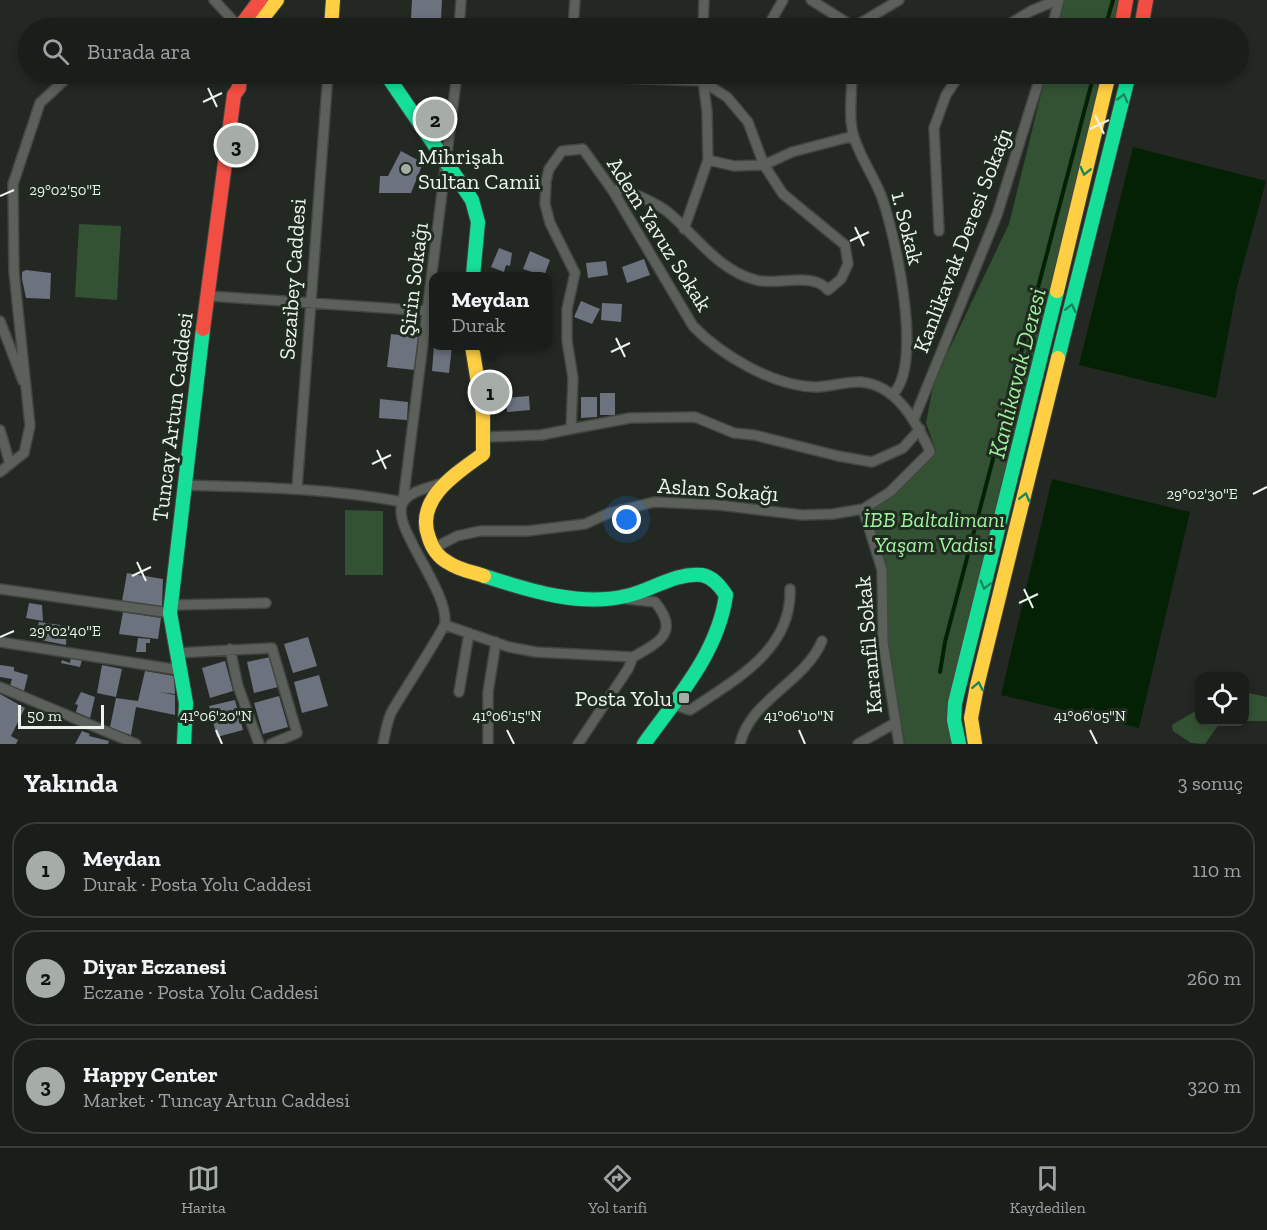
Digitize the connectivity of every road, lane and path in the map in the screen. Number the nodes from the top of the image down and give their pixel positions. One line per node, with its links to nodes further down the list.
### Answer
1 (214, 0): 14 (street)
2 (260, 0): 15 (street)
3 (277, 0): 16 (street)
4 (333, 0): 17 (street)
5 (461, 0): 18 (street)
6 (575, 0): 19 (street)
7 (704, 0): 20 (street)
8 (783, 0): 21 (street)
9 (811, 0): 22 (street)
10 (898, 0): 23 (street)
11 (1058, 0): 24 (street); 25 (street)
12 (1126, 0): 26 (street)
13 (1146, 0): 27 (street)
14 (231, 18)
15 (247, 18)
16 (263, 18)
17 (332, 18)
18 (460, 18)
19 (574, 18)
20 (703, 18)
21 (773, 18)
22 (839, 18)
23 (870, 18)
24 (1019, 18)
25 (1054, 18)
26 (1123, 18)
27 (1143, 18)
28 (60, 84): 57 (street)
29 (232, 84): 41 (street)
30 (239, 84): 41 (street)
31 (327, 84): 53 (street, Sezaibey Caddesi)
32 (393, 84): 44 (street)
33 (456, 84): 44 (street, Şirin Sokağı)
34 (703, 84): 43 (street)
35 (711, 84): 45 (street)
36 (852, 84): 42 (street, 1. Sokak)
37 (954, 84): 48 (street)
38 (1038, 84): 59 (street, Kanlikavak Deresi Sokağı)
39 (1107, 84): 101 (street, one-way to 101)
40 (1127, 84): 102 (street, one-way to 40)
41 (234, 95): 51 (street, Tuncay Artun Caddesi)
42 (853, 135): 45 (street); 58 (street, 1. Sokak)
43 (708, 160): 45 (street); 47 (street)
44 (447, 165): 49 (street, Şirin Sokağı); 50 (street)
45 (764, 165): 47 (street)
46 (613, 191): 47 (street); 58 (street, Adem Yavuz Sokak); 60 (street, Adem Yavuz Sokak)
47 (684, 229)
48 (939, 231)
49 (433, 272)
50 (473, 272)
51 (209, 296): 53 (street); 67 (street, Tuncay Artun Caddesi)
52 (429, 303): 54 (street, Şirin Sokağı)
53 (312, 304): 54 (street); 68 (street, Sezaibey Caddesi)
54 (428, 311): 69 (street, Şirin Sokağı)
55 (0, 321): 57 (street)
56 (473, 350): 63 (street)
57 (27, 391): 64 (street)
58 (893, 394): 59 (street, Adem Yavuz Sokak)
59 (914, 418): 61 (street, Adem Yavuz Sokak)
60 (571, 429): 61 (street); 63 (street)
61 (920, 429): 70 (street, Adem Yavuz Sokak)
62 (0, 430): 64 (street)
63 (486, 437): 66 (street)
64 (10, 464): 65 (street)
65 (0, 472)
66 (445, 482): 69 (street); 71 (street)
67 (183, 485): 68 (street); 76 (street, Tuncay Artun Caddesi)
68 (297, 488): 69 (street)
69 (403, 502): 77 (street, Şirin Sokağı)
70 (862, 509): 71 (street, Aslan Sokağı); 89 (street, Karanfil Sokak)
71 (434, 548): 74 (street)
72 (790, 589): 88 (street)
73 (0, 590): 76 (street)
74 (618, 598): 84 (street); 88 (street)
75 (266, 603): 76 (street)
76 (171, 609): 83 (street, Tuncay Artun Caddesi)
77 (445, 625): 78 (street); 94 (street)
78 (469, 633): 81 (street); 87 (street)
79 (822, 641): 98 (street)
80 (0, 642): 85 (street)
81 (496, 642): 84 (street); 95 (street)
82 (230, 649): 83 (street); 92 (street); 93 (street)
83 (176, 653): 85 (street, Tuncay Artun Caddesi)
84 (633, 657): 96 (street)
85 (179, 669): 91 (street, Tuncay Artun Caddesi)
86 (0, 687): 90 (street)
87 (459, 692)
88 (672, 704): 97 (street)
89 (894, 723): 99 (street); 100 (street, Karanfil Sokak)
90 (136, 744)
91 (184, 744)
92 (259, 744)
93 (271, 744)
94 (382, 744)
95 (488, 744)
96 (578, 744)
97 (644, 744)
98 (740, 744)
99 (858, 744)
100 (899, 744)
101 (958, 744)
102 (975, 744)

